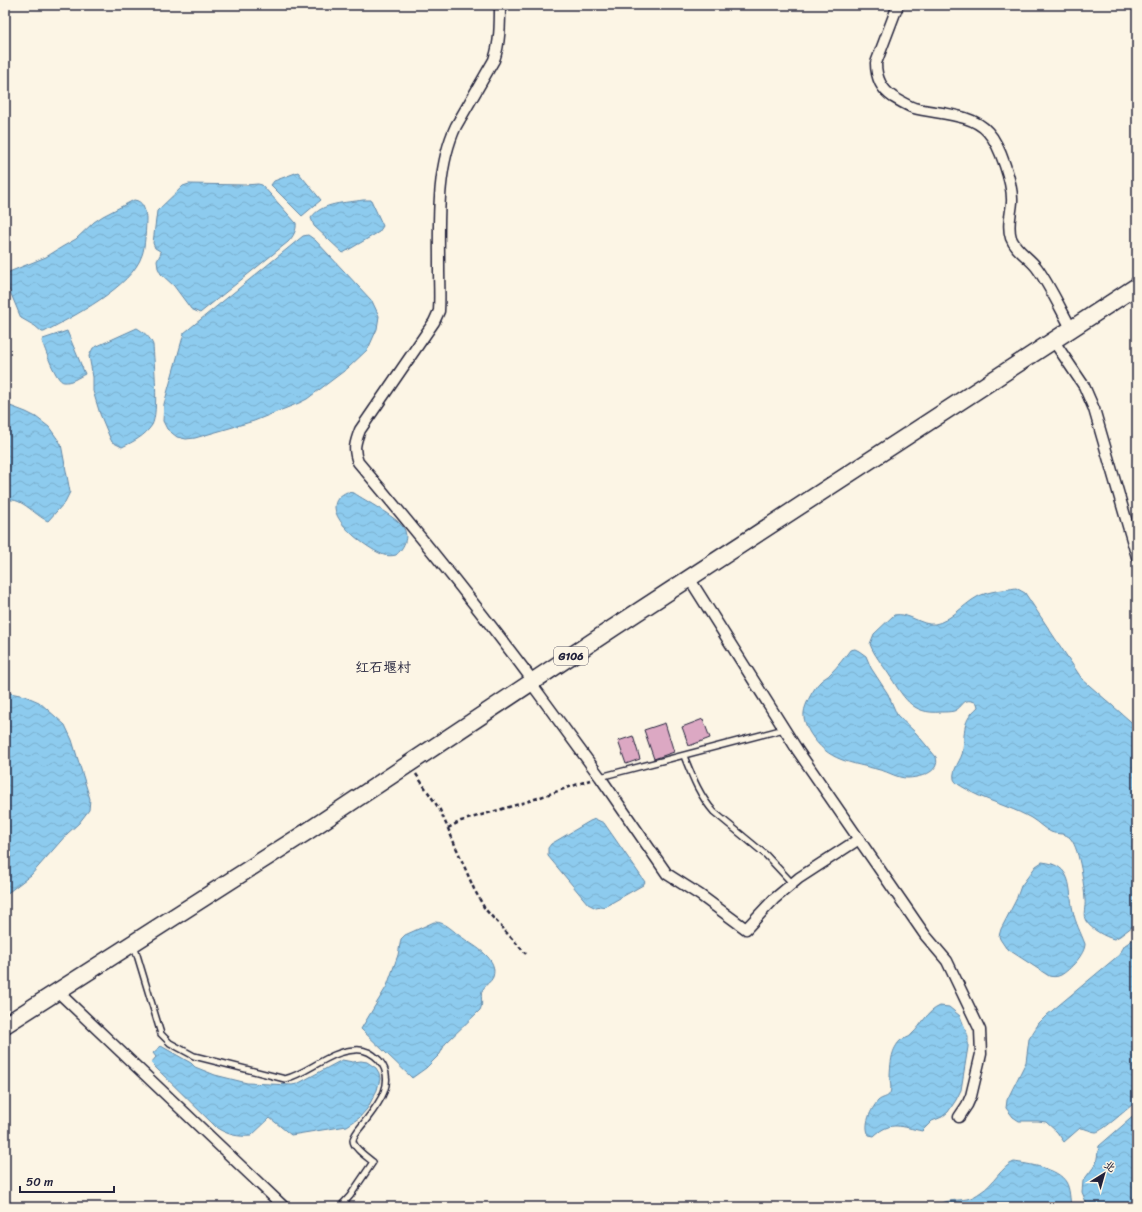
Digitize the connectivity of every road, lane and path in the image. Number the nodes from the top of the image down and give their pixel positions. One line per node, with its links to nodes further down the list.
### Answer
1 (500, 5): 8 (street)
2 (898, 5): 4 (street)
3 (1137, 286): 4 (highway, G106)
4 (1071, 328): 5 (highway, G106)
5 (1053, 340): 6 (street); 7 (highway, G106)
6 (1137, 557)
7 (689, 578): 8 (highway, G106); 9 (street)
8 (532, 682): 11 (highway, G106); 12 (street)
9 (784, 729): 10 (lane); 14 (street)
10 (684, 756): 12 (lane); 15 (lane)
11 (410, 763): 13 (path); 16 (highway, G106)
12 (600, 777): 13 (path); 15 (street)
13 (448, 828): 17 (path)
14 (859, 839): 15 (street); 20 (street)
15 (792, 883)
16 (134, 942): 18 (highway, G106); 22 (lane)
17 (526, 954)
18 (57, 991): 19 (highway, G106); 21 (street)
19 (5, 1025)
20 (959, 1117)
21 (284, 1207)
22 (340, 1207)

